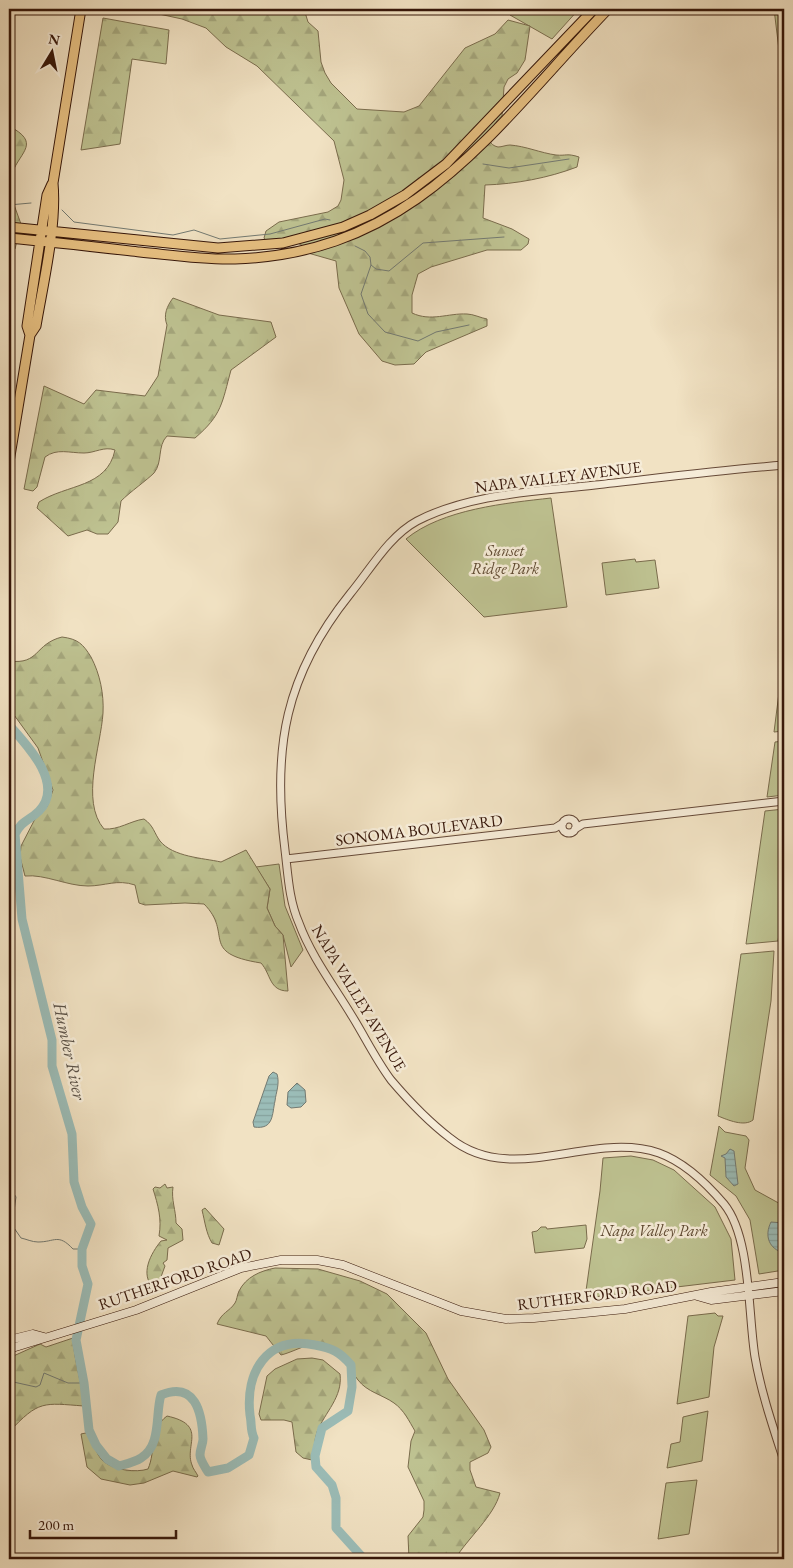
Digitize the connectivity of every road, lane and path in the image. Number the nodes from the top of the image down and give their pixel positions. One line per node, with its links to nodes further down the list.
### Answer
1 (81, 9): 4 (main road)
2 (594, 9): 7 (main road)
3 (608, 9): 10 (main road)
4 (53, 183): 6 (main road); 7 (main road)
5 (9, 227): 6 (main road)
6 (41, 230): 7 (main road); 9 (main road)
7 (50, 231): 10 (main road)
8 (9, 238): 9 (main road)
9 (39, 241): 10 (main road); 11 (main road)
10 (49, 242): 11 (main road)
11 (30, 335): 12 (main road)
12 (9, 462)
13 (784, 465): 21 (street, NAPA VALLEY AVENUE)
14 (784, 801): 17 (street)
15 (573, 821): 16 (street); 17 (street); 19 (street)
16 (563, 823): 18 (street, SONOMA BOULEVARD); 20 (street)
17 (583, 824): 19 (street)
18 (555, 828): 20 (street, SONOMA BOULEVARD); 21 (street, SONOMA BOULEVARD)
19 (575, 830): 20 (street)
20 (564, 831)
21 (286, 859): 23 (street, NAPA VALLEY AVENUE)
22 (784, 1282): 23 (main road, RUTHERFORD ROAD)
23 (747, 1287): 25 (main road, RUTHERFORD ROAD); 26 (street, NAPA VALLEY AVENUE)
24 (784, 1291): 26 (main road, RUTHERFORD ROAD)
25 (697, 1296): 26 (main road, RUTHERFORD ROAD); 27 (main road, RUTHERFORD ROAD)
26 (748, 1296): 30 (street, NAPA VALLEY AVENUE)
27 (44, 1337): 28 (main road, RUTHERFORD ROAD); 29 (main road, RUTHERFORD ROAD)
28 (9, 1340)
29 (9, 1349)
30 (784, 1461)

